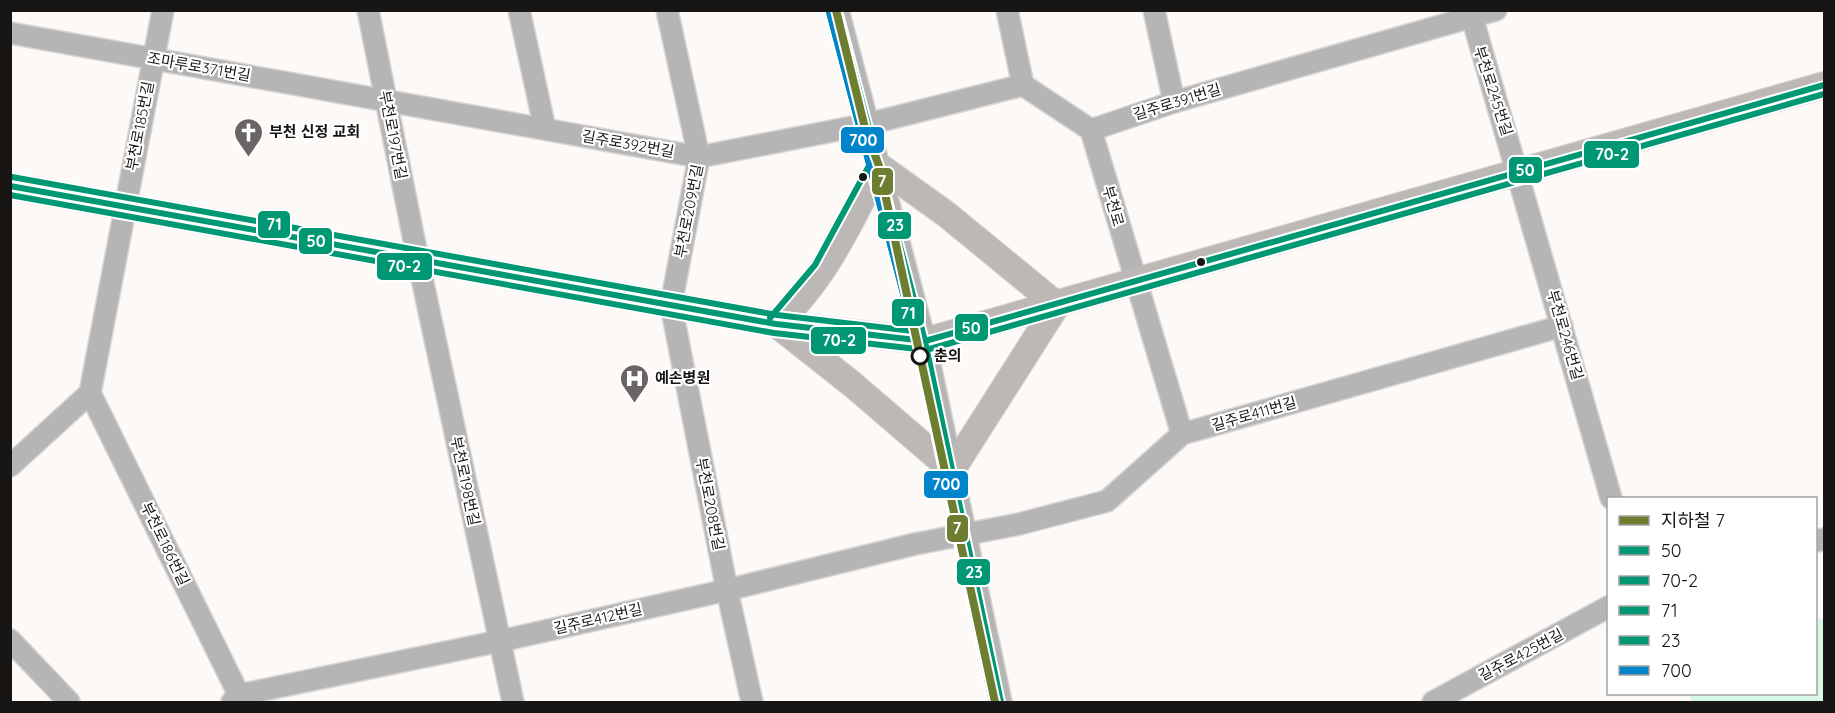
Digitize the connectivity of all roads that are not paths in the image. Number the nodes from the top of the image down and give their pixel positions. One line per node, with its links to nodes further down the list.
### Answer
1 (163, 10): 11 (street, 부천로185번길)
2 (368, 10): 14 (street, 부천로197번길)
3 (519, 10): 17 (street)
4 (667, 10): 19 (street, 부천로209번길)
5 (838, 10): 16 (street)
6 (1007, 10): 13 (street)
7 (1154, 10): 15 (street)
8 (1496, 10): 9 (street, 길주로391번길)
9 (1470, 14): 15 (street, 길주로391번길); 21 (street, 부천로245번길)
10 (10, 33): 11 (street, 조마루로371번길)
11 (154, 59): 14 (street, 조마루로371번길); 23 (street, 부천로185번길)
12 (1824, 85): 21 (main road)
13 (1023, 86): 16 (street); 18 (street)
14 (387, 101): 17 (street, 길주로392번길); 24 (street, 부천로197번길)
15 (1174, 102): 18 (street, 길주로391번길)
16 (868, 124): 19 (street, 길주로392번길); 20 (street)
17 (545, 129): 19 (street, 길주로392번길)
18 (1091, 130): 25 (street, 부천로)
19 (699, 157): 26 (street, 부천로209번길)
20 (879, 166): 27 (main road); 28 (main road); 30 (street)
21 (1518, 171): 25 (main road); 29 (street, 부천로246번길)
22 (10, 186): 23 (main road)
23 (125, 206): 24 (main road); 31 (street)
24 (418, 260): 26 (main road); 40 (street, 부천로198번길)
25 (1135, 282): 27 (main road); 32 (street, 부천로)
26 (671, 306): 28 (main road); 37 (street, 부천로208번길)
27 (1057, 306): 30 (main road); 34 (main road)
28 (776, 324): 30 (main road); 34 (main road)
29 (1562, 326): 32 (street, 길주로411번길); 35 (street, 부천로246번길)
30 (925, 341): 34 (street)
31 (90, 393): 33 (street); 41 (street, 부천로186번길)
32 (1182, 434): 36 (street, 길주로411번길)
33 (10, 466)
34 (952, 470): 36 (street)
35 (1611, 497)
36 (966, 534): 37 (street, 길주로412번길); 45 (street)
37 (727, 590): 40 (street, 길주로412번길); 44 (street, 부천로208번길)
38 (1607, 608): 46 (street, 길주로425번길)
39 (10, 639): 42 (street)
40 (500, 641): 41 (street, 길주로412번길); 43 (street, 부천로198번길)
41 (236, 699)
42 (69, 702)
43 (513, 702)
44 (752, 702)
45 (1001, 702)
46 (1433, 702)

